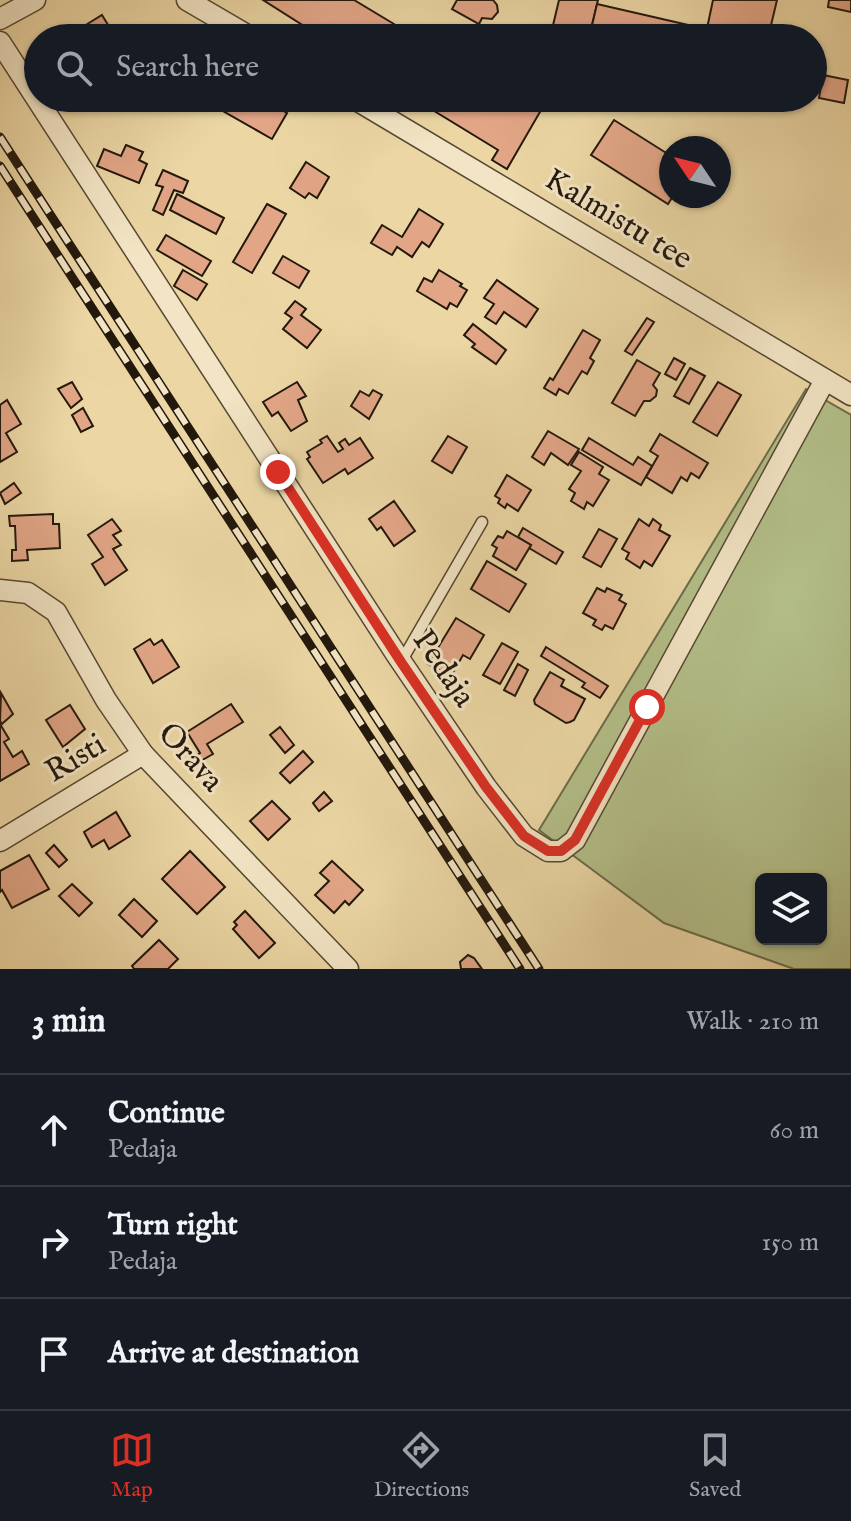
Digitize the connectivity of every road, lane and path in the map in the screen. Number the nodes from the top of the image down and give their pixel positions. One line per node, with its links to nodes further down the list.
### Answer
1 (35, 0): 3 (street)
2 (187, 0): 4 (street)
3 (0, 19)
4 (228, 24)
5 (0, 42): 6 (street, Pedaja)
6 (24, 79)
7 (45, 112): 13 (street, Pedaja)
8 (376, 112): 9 (street, Kalmistu tee)
9 (825, 380): 10 (street, Kalmistu tee); 13 (street, Pedaja)
10 (851, 395)
11 (482, 522): 13 (lane)
12 (0, 590): 14 (street, Orava)
13 (401, 662)
14 (143, 754): 15 (street, Risti); 16 (street, Orava)
15 (0, 841)
16 (348, 969)

